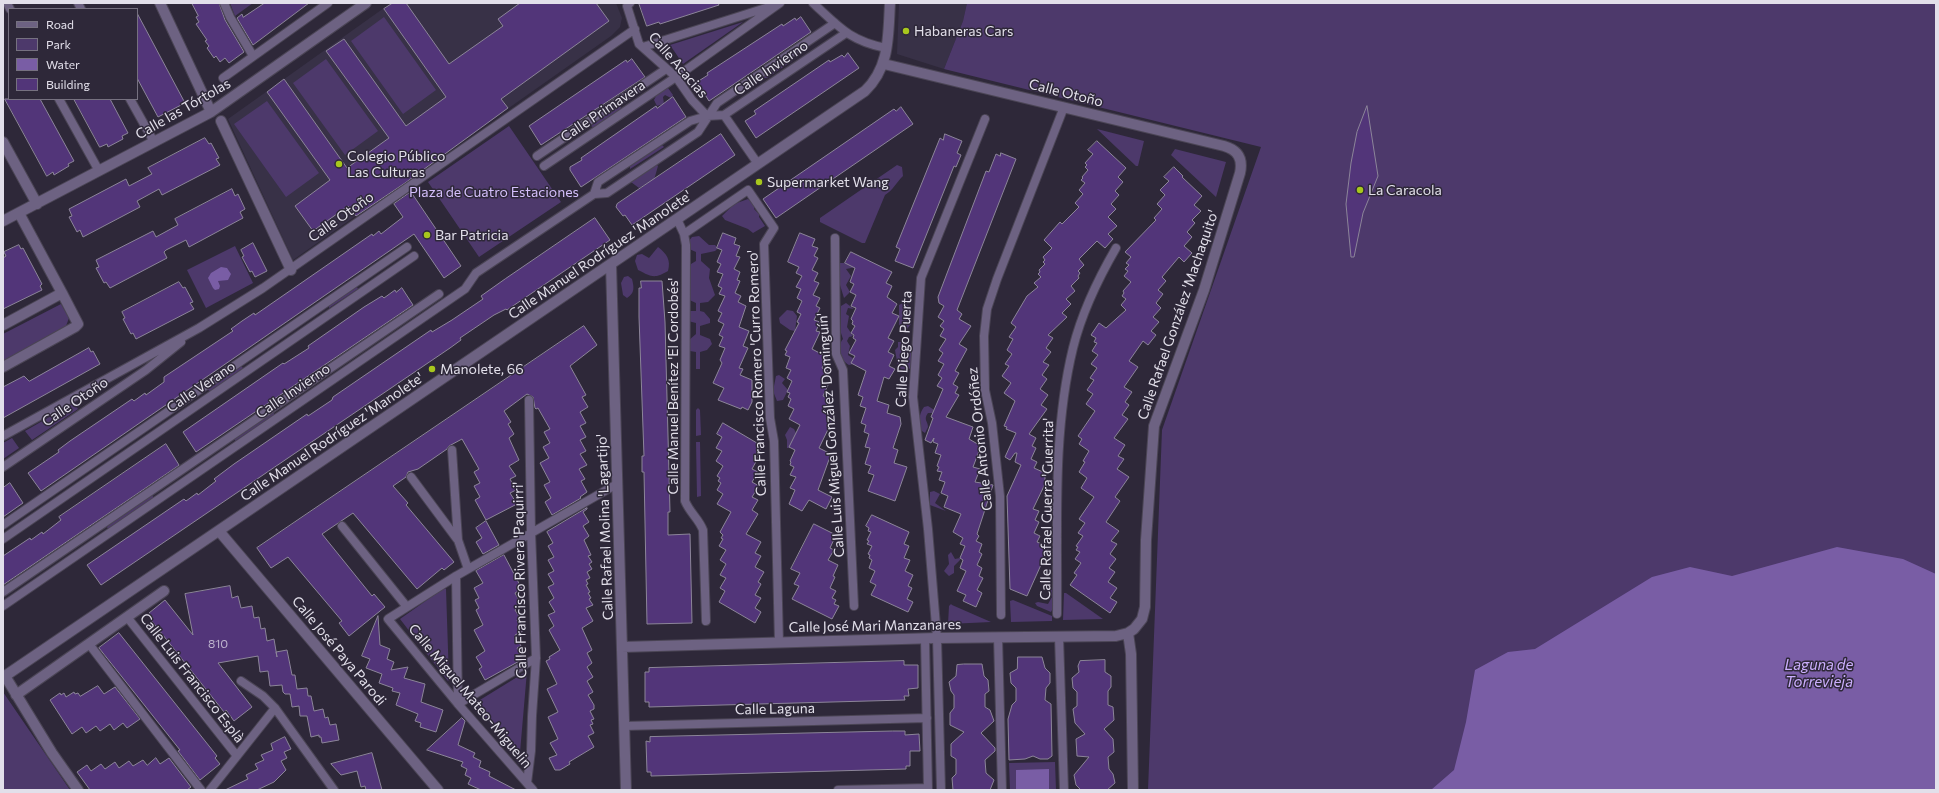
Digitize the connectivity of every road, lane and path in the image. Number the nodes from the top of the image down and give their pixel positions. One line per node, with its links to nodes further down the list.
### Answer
1 (160, 3): 22 (street)
2 (224, 3): 14 (lane)
3 (328, 3): 14 (lane)
4 (366, 3): 22 (street, Calle las Tórtolas)
5 (780, 3): 12 (lane); 17 (lane, Calle Primavera)
6 (813, 3): 9 (lane)
7 (890, 3): 13 (street)
8 (628, 4): 10 (lane, Calle Acacias)
9 (836, 24): 11 (lane); 24 (lane, Calle Invierno)
10 (634, 29): 12 (lane, Calle Acacias); 45 (lane, Calle Otoño)
11 (846, 33): 13 (lane); 23 (lane, Calle Invierno)
12 (643, 47): 16 (lane, Calle Acacias)
13 (886, 48): 15 (street)
14 (253, 56): 18 (lane)
15 (884, 64): 21 (street, Calle Otoño); 31 (street, Calle Manuel Rodríguez 'Manolete')
16 (666, 69): 17 (lane, Calle Acacias); 29 (lane, Calle Primavera)
17 (676, 77): 24 (lane, Calle Acacias); 32 (lane, Calle Primavera)
18 (223, 78)
19 (60, 100): 33 (lane)
20 (131, 100): 28 (lane)
21 (1064, 107): 30 (street, Calle Otoño); 71 (lane, Calle Antonio Ordóñez)
22 (211, 112): 28 (street, Calle las Tórtolas)
23 (724, 115): 24 (lane, Calle Invierno); 31 (lane)
24 (707, 116): 34 (lane, Calle Invierno); 34 (lane, Calle Invierno)
25 (985, 119): 76 (lane, Calle Diego Puerta)
26 (221, 121): 45 (street)
27 (3, 142): 35 (street)
28 (154, 142): 33 (street, Calle las Tórtolas)
29 (538, 156)
30 (1239, 156): 74 (street, Calle Rafael González 'Machaquito')
31 (758, 164): 37 (street, Calle Manuel Rodríguez 'Manolete')
32 (544, 166)
33 (99, 171): 35 (street, Calle las Tórtolas)
34 (594, 194): 67 (lane, Calle Invierno)
35 (37, 204): 36 (street, Calle las Tórtolas)
36 (19, 213): 38 (street, Calle las Tórtolas); 46 (street)
37 (677, 219): 39 (lane, Calle Manuel Benítez 'El Cordobés'); 44 (street, Calle Manuel Rodríguez 'Manolete')
38 (3, 222)
39 (684, 234): 73 (lane, Calle Manuel Benítez 'El Cordobés'); 79 (lane, Calle Francisco Romero 'Curro Romero')
40 (835, 238): 68 (lane, Calle Luis Miguel González 'Dominguín')
41 (407, 247): 57 (lane, Calle Verano)
42 (1116, 248): 70 (lane, Calle Rafael Guerra 'Guerrita')
43 (414, 256): 61 (lane, Calle Verano)
44 (611, 264): 56 (street, Calle Rafael Molina 'Lagartijo'); 59 (street, Calle Manuel Rodríguez 'Manolete')
45 (291, 270): 49 (lane, Calle Otoño)
46 (62, 293): 48 (street); 50 (street)
47 (439, 294): 66 (lane, Calle Invierno)
48 (3, 325)
49 (199, 328): 52 (lane, Calle Otoño); 54 (lane, Calle Otoño)
50 (3, 367)
51 (529, 400): 60 (lane, Calle Francisco Rivera 'Paquirri')
52 (3, 436)
53 (452, 450): 62 (lane)
54 (3, 468)
55 (411, 477): 62 (lane)
56 (617, 484): 60 (lane); 81 (street, Calle Rafael Molina 'Lagartijo')
57 (3, 525)
58 (342, 526): 69 (lane, Calle Miguel Mateo-Miguelin)
59 (219, 531): 83 (street, Calle Manuel Rodríguez 'Manolete'); 97 (street, Calle José Paya Parodi)
60 (531, 532): 63 (lane); 82 (lane, Calle Francisco Rivera 'Paquirri')
61 (3, 539)
62 (458, 540): 63 (lane)
63 (468, 569): 64 (lane)
64 (456, 576): 69 (lane); 86 (lane)
65 (164, 591): 72 (street)
66 (3, 592)
67 (3, 606)
68 (854, 606)
69 (407, 607): 86 (lane, Calle Miguel Mateo-Miguelin)
70 (1057, 614)
71 (1000, 615)
72 (127, 617): 80 (street); 90 (lane, Calle Luis Francisco Esplà)
73 (706, 621)
74 (1128, 633): 75 (street, Calle José Mari Manzanares); 103 (street)
75 (1059, 636): 77 (street, Calle José Mari Manzanares); 102 (lane)
76 (937, 638): 77 (street, Calle José Mari Manzanares); 78 (street, Calle José Mari Manzanares); 100 (lane, Calle Diego Puerta)
77 (998, 638): 101 (lane)
78 (925, 639): 79 (street, Calle José Mari Manzanares); 88 (lane)
79 (779, 643): 81 (street, Calle José Mari Manzanares)
80 (88, 644): 85 (street); 94 (lane)
81 (622, 648): 89 (street, Calle Rafael Molina 'Lagartijo')
82 (536, 658): 86 (lane); 91 (lane, Calle Francisco Rivera 'Paquirri')
83 (4, 676): 85 (street)
84 (241, 681): 87 (lane)
85 (16, 695): 93 (street)
86 (458, 704): 91 (lane, Calle Miguel Mateo-Miguelin)
87 (275, 708): 90 (lane); 96 (lane)
88 (927, 718): 89 (lane, Calle Laguna); 92 (lane)
89 (624, 726): 98 (street, Calle Rafael Molina 'Lagartijo')
90 (237, 756): 95 (lane)
91 (530, 786)
92 (928, 789): 99 (lane)
93 (78, 790)
94 (202, 790)
95 (210, 790)
96 (334, 790)
97 (438, 790)
98 (626, 790)
99 (838, 790)
100 (941, 790)
101 (1002, 790)
102 (1064, 790)
103 (1133, 790)

